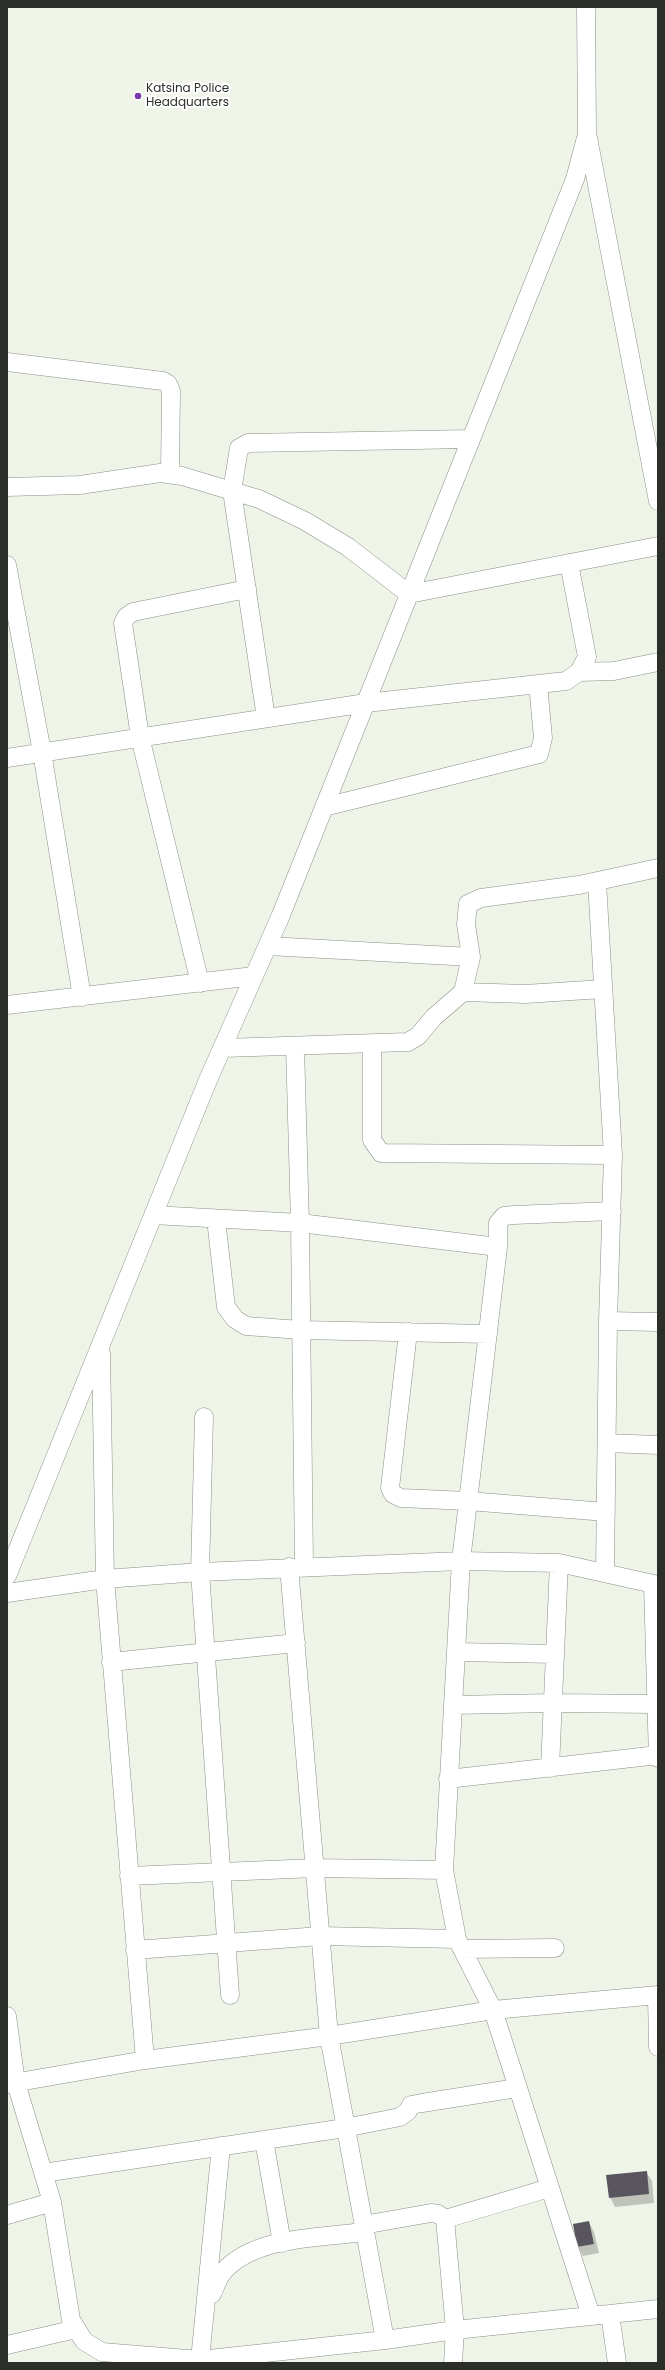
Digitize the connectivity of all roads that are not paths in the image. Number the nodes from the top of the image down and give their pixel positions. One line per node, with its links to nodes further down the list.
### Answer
1 (586, 7): 2 (street)
2 (587, 134): 4 (street); 8 (street)
3 (7, 362): 5 (street)
4 (471, 439): 7 (street); 13 (street)
5 (170, 473): 6 (street); 7 (street)
6 (7, 487)
7 (232, 491): 12 (street); 13 (street)
8 (658, 501)
9 (658, 546): 10 (street)
10 (569, 563): 13 (street); 15 (street)
11 (8, 572): 20 (street)
12 (247, 589): 18 (street); 19 (street)
13 (409, 594): 17 (street)
14 (658, 662): 15 (street)
15 (579, 672): 16 (street)
16 (538, 684): 17 (street); 22 (street)
17 (366, 703): 18 (street); 22 (street)
18 (266, 718): 19 (street)
19 (140, 737): 20 (street); 28 (street)
20 (42, 752): 21 (street); 31 (street)
21 (7, 758)
22 (324, 807): 25 (street)
23 (658, 868): 24 (street)
24 (597, 882): 26 (street); 29 (street)
25 (268, 946): 26 (street); 27 (street)
26 (471, 957): 30 (street)
27 (254, 976): 28 (street); 35 (street)
28 (200, 983): 31 (street)
29 (603, 989): 30 (street); 36 (street)
30 (463, 992): 33 (street)
31 (82, 997): 32 (street)
32 (7, 1005)
33 (372, 1045): 34 (street); 36 (street)
34 (295, 1046): 35 (street); 40 (street)
35 (223, 1048): 38 (street)
36 (614, 1155): 37 (street)
37 (612, 1211): 41 (street); 42 (street)
38 (153, 1215): 39 (street); 47 (street)
39 (216, 1219): 40 (street); 44 (street)
40 (300, 1223): 41 (street); 44 (street)
41 (498, 1247): 46 (street)
42 (608, 1321): 43 (street); 49 (street)
43 (658, 1322)
44 (302, 1330): 45 (street); 55 (street)
45 (408, 1332): 46 (street); 51 (street)
46 (488, 1334): 51 (street)
47 (101, 1344): 58 (street); 59 (street)
48 (204, 1416): 56 (street)
49 (607, 1443): 50 (street); 52 (street)
50 (658, 1445)
51 (468, 1501): 52 (street); 53 (street)
52 (606, 1512): 57 (street)
53 (461, 1561): 54 (street); 55 (street); 63 (street)
54 (559, 1563): 57 (street); 65 (street)
55 (297, 1567): 56 (street); 62 (street)
56 (200, 1572): 59 (street); 64 (street)
57 (605, 1572): 60 (street)
58 (7, 1576)
59 (105, 1579): 61 (street); 66 (street)
60 (655, 1584): 68 (street)
61 (7, 1593)
62 (296, 1643): 64 (street); 74 (street)
63 (456, 1652): 65 (street); 69 (street)
64 (205, 1653): 66 (street); 76 (street)
65 (555, 1654): 67 (street)
66 (111, 1662): 77 (street)
67 (552, 1703): 68 (street); 69 (street); 72 (street)
68 (656, 1704): 70 (street)
69 (453, 1705): 73 (street)
70 (658, 1755): 71 (street); 72 (street)
71 (658, 1758)
72 (550, 1768): 73 (street)
73 (448, 1779): 75 (street)
74 (315, 1868): 75 (street); 76 (street); 78 (street)
75 (444, 1870): 80 (street)
76 (221, 1872): 77 (street); 79 (street)
77 (129, 1876): 82 (street)
78 (320, 1936): 79 (street); 80 (street); 87 (street)
79 (226, 1943): 82 (street); 83 (street)
80 (460, 1944): 81 (street); 85 (street)
81 (555, 1948)
82 (136, 1950): 89 (street)
83 (230, 1995)
84 (658, 1995): 85 (street); 88 (street)
85 (493, 2010): 87 (street); 91 (street)
86 (7, 2016): 90 (street)
87 (329, 2036): 89 (street); 92 (street)
88 (658, 2047)
89 (145, 2060): 90 (street)
90 (11, 2083): 95 (street)
91 (517, 2088): 92 (street); 96 (street)
92 (345, 2128): 93 (street); 100 (street)
93 (264, 2140): 94 (street); 101 (street)
94 (221, 2146): 95 (street); 102 (street)
95 (43, 2173): 97 (street)
96 (549, 2188): 99 (street); 105 (street)
97 (52, 2202): 98 (street); 106 (street)
98 (7, 2215)
99 (445, 2219): 100 (street); 107 (street)
100 (363, 2229): 101 (street); 108 (street)
101 (282, 2243): 102 (street)
102 (207, 2304): 110 (street)
103 (658, 2310): 104 (street)
104 (610, 2314): 105 (street); 113 (street)
105 (591, 2316): 107 (street)
106 (76, 2329): 109 (street); 111 (street)
107 (455, 2330): 108 (street); 112 (street)
108 (385, 2340): 110 (street)
109 (7, 2345)
110 (200, 2360): 111 (street)
111 (169, 2361)
112 (453, 2363)
113 (617, 2363)

